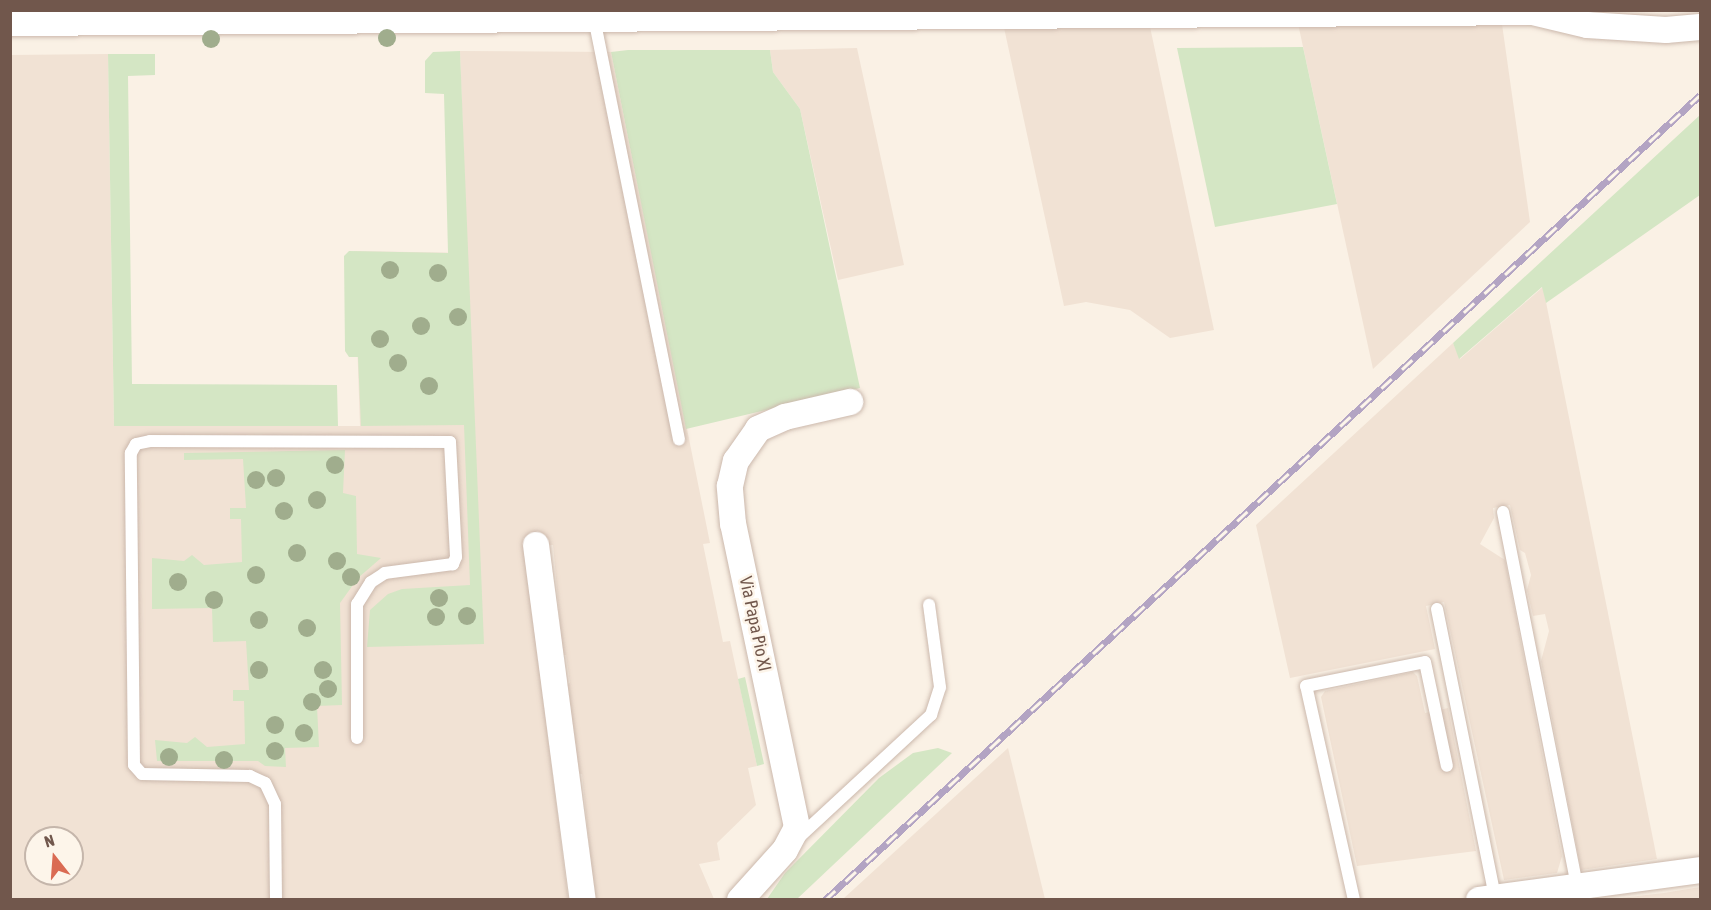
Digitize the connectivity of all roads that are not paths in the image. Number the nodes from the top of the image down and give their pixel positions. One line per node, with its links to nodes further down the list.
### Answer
1 (949, 12): 2 (street); 4 (street)
2 (594, 18): 3 (street); 6 (lane)
3 (10, 23)
4 (1701, 27)
5 (850, 402): 13 (street, Via Papa Pio XI)
6 (680, 440)
7 (1503, 512): 15 (lane)
8 (536, 545): 18 (street)
9 (929, 605): 13 (lane)
10 (1437, 609): 16 (lane)
11 (357, 738): 17 (lane)
12 (1447, 766): 20 (lane)
13 (785, 850): 19 (street, Via Papa Pio XI)
14 (1701, 870): 15 (street)
15 (1577, 886): 16 (street)
16 (1487, 898)
17 (276, 900)
18 (583, 900)
19 (740, 900)
20 (1354, 900)

